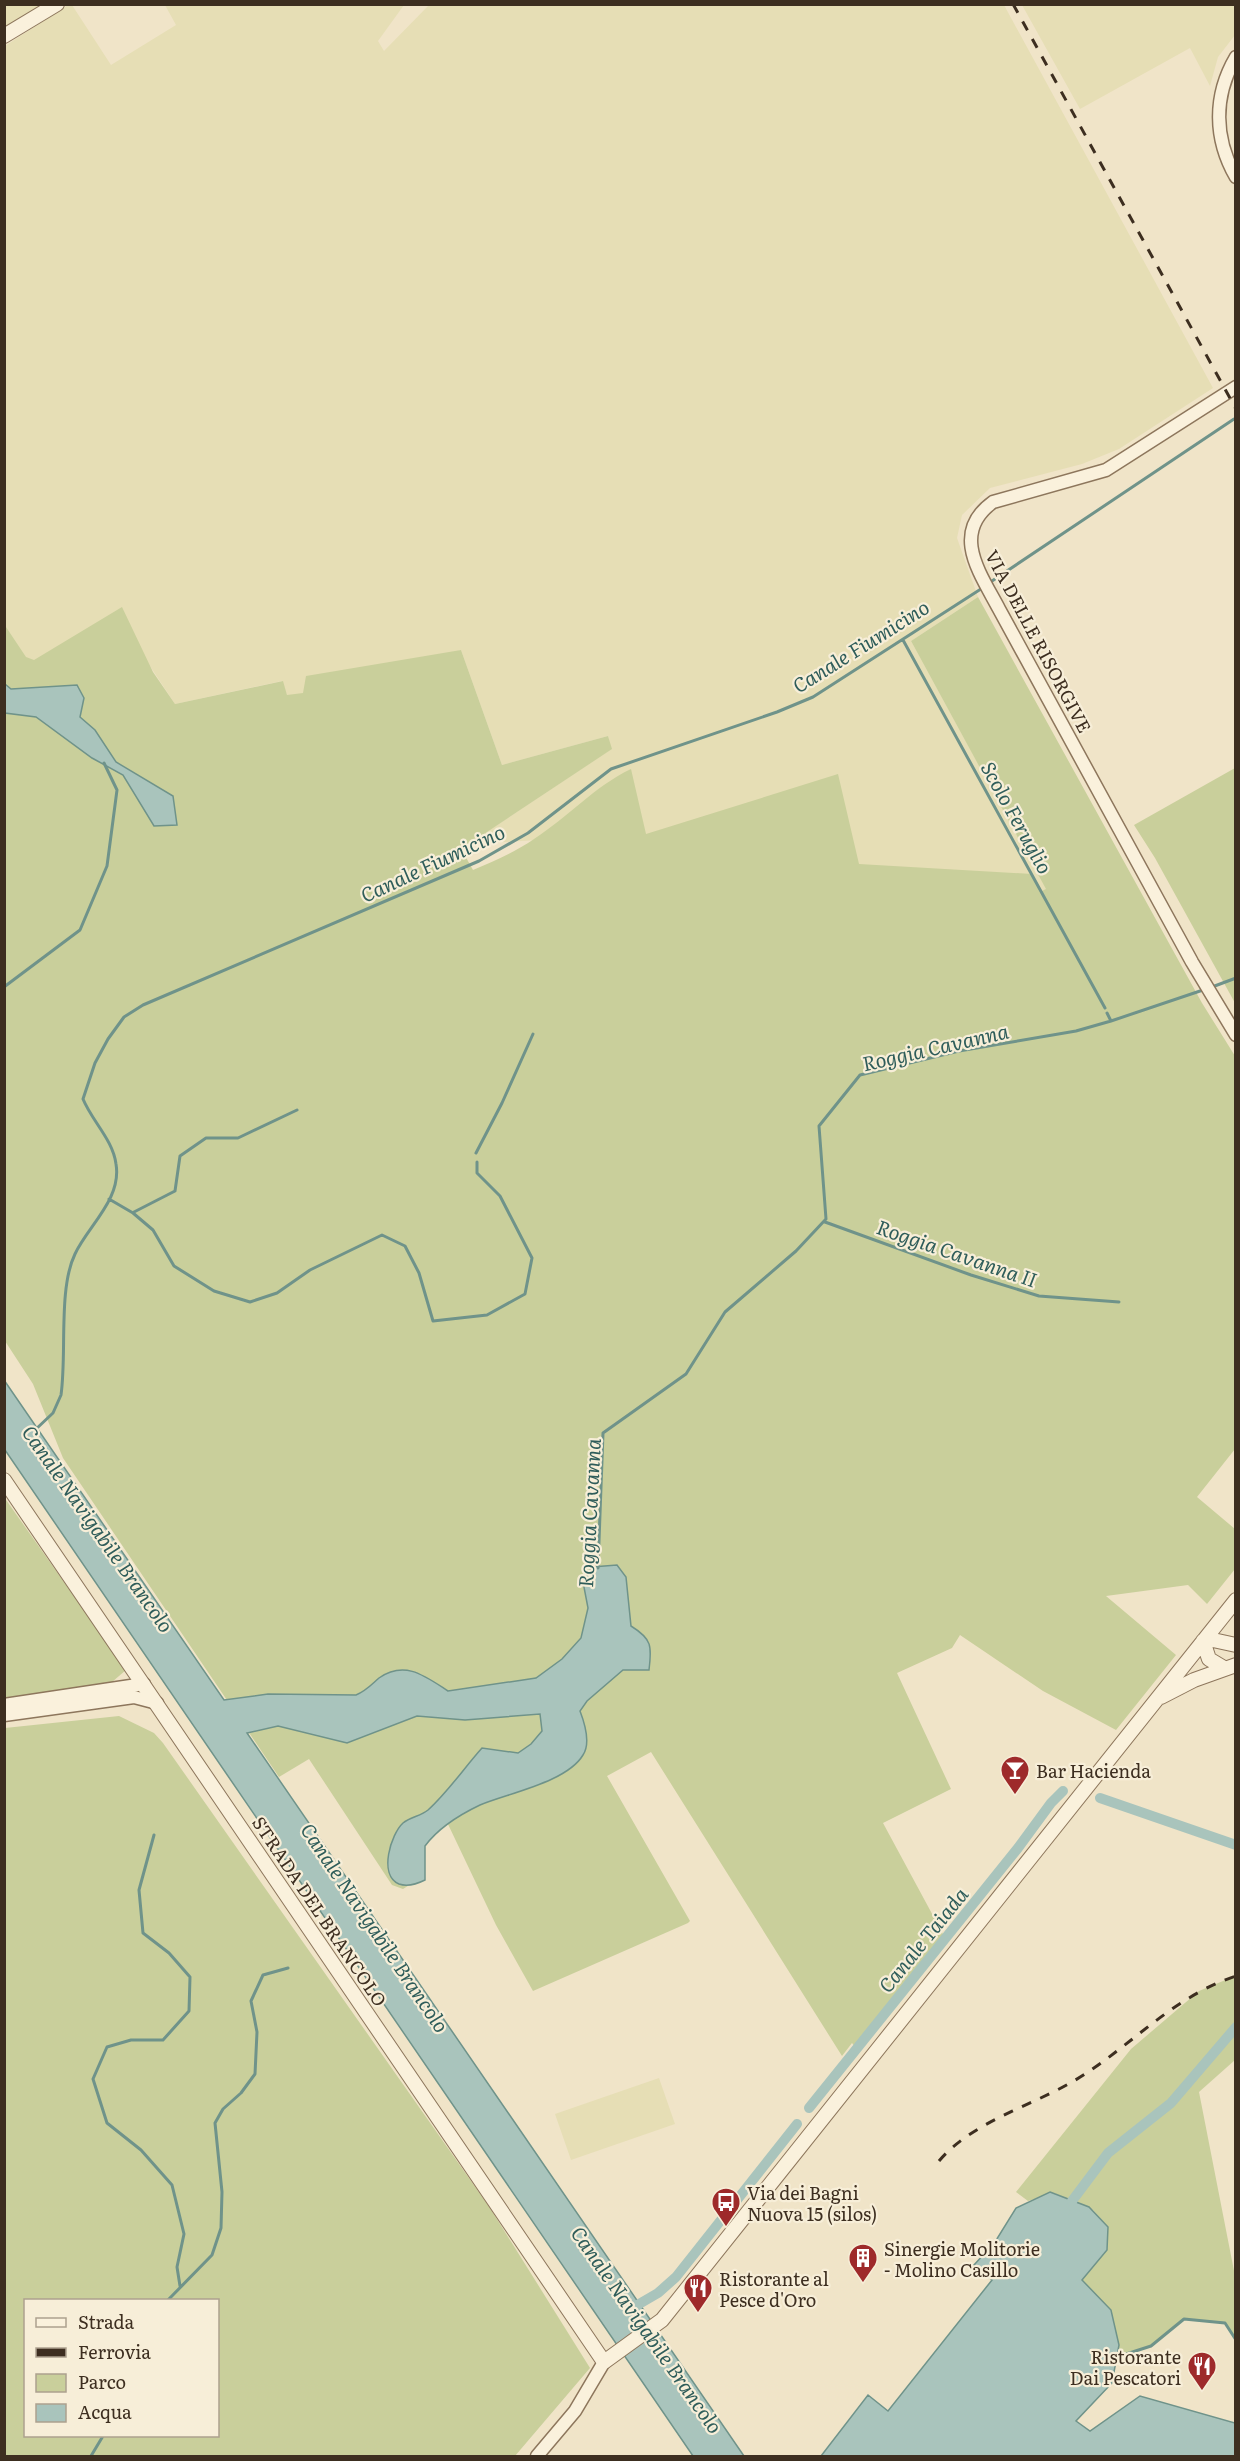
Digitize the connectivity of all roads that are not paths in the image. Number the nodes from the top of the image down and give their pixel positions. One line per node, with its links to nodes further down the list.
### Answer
1 (57, 4): 2 (street)
2 (4, 36)
3 (1236, 57): 4 (street)
4 (1236, 177)
5 (1236, 387): 6 (street, VIA DELLE RISORGIVE)
6 (1236, 1035)
7 (4, 1480): 12 (street, STRADA DEL BRANCOLO)
8 (1236, 1600): 9 (street)
9 (1203, 1641): 10 (street); 11 (street); 15 (street)
10 (1236, 1645)
11 (1230, 1667): 15 (street)
12 (135, 1671): 13 (street); 14 (street, STRADA DEL BRANCOLO)
13 (131, 1692): 14 (street); 14 (street); 16 (street); 17 (street)
14 (151, 1694): 18 (street, STRADA DEL BRANCOLO)
15 (1157, 1699): 18 (street)
16 (4, 1705)
17 (4, 1715)
18 (604, 2362): 19 (street)
19 (537, 2457)

